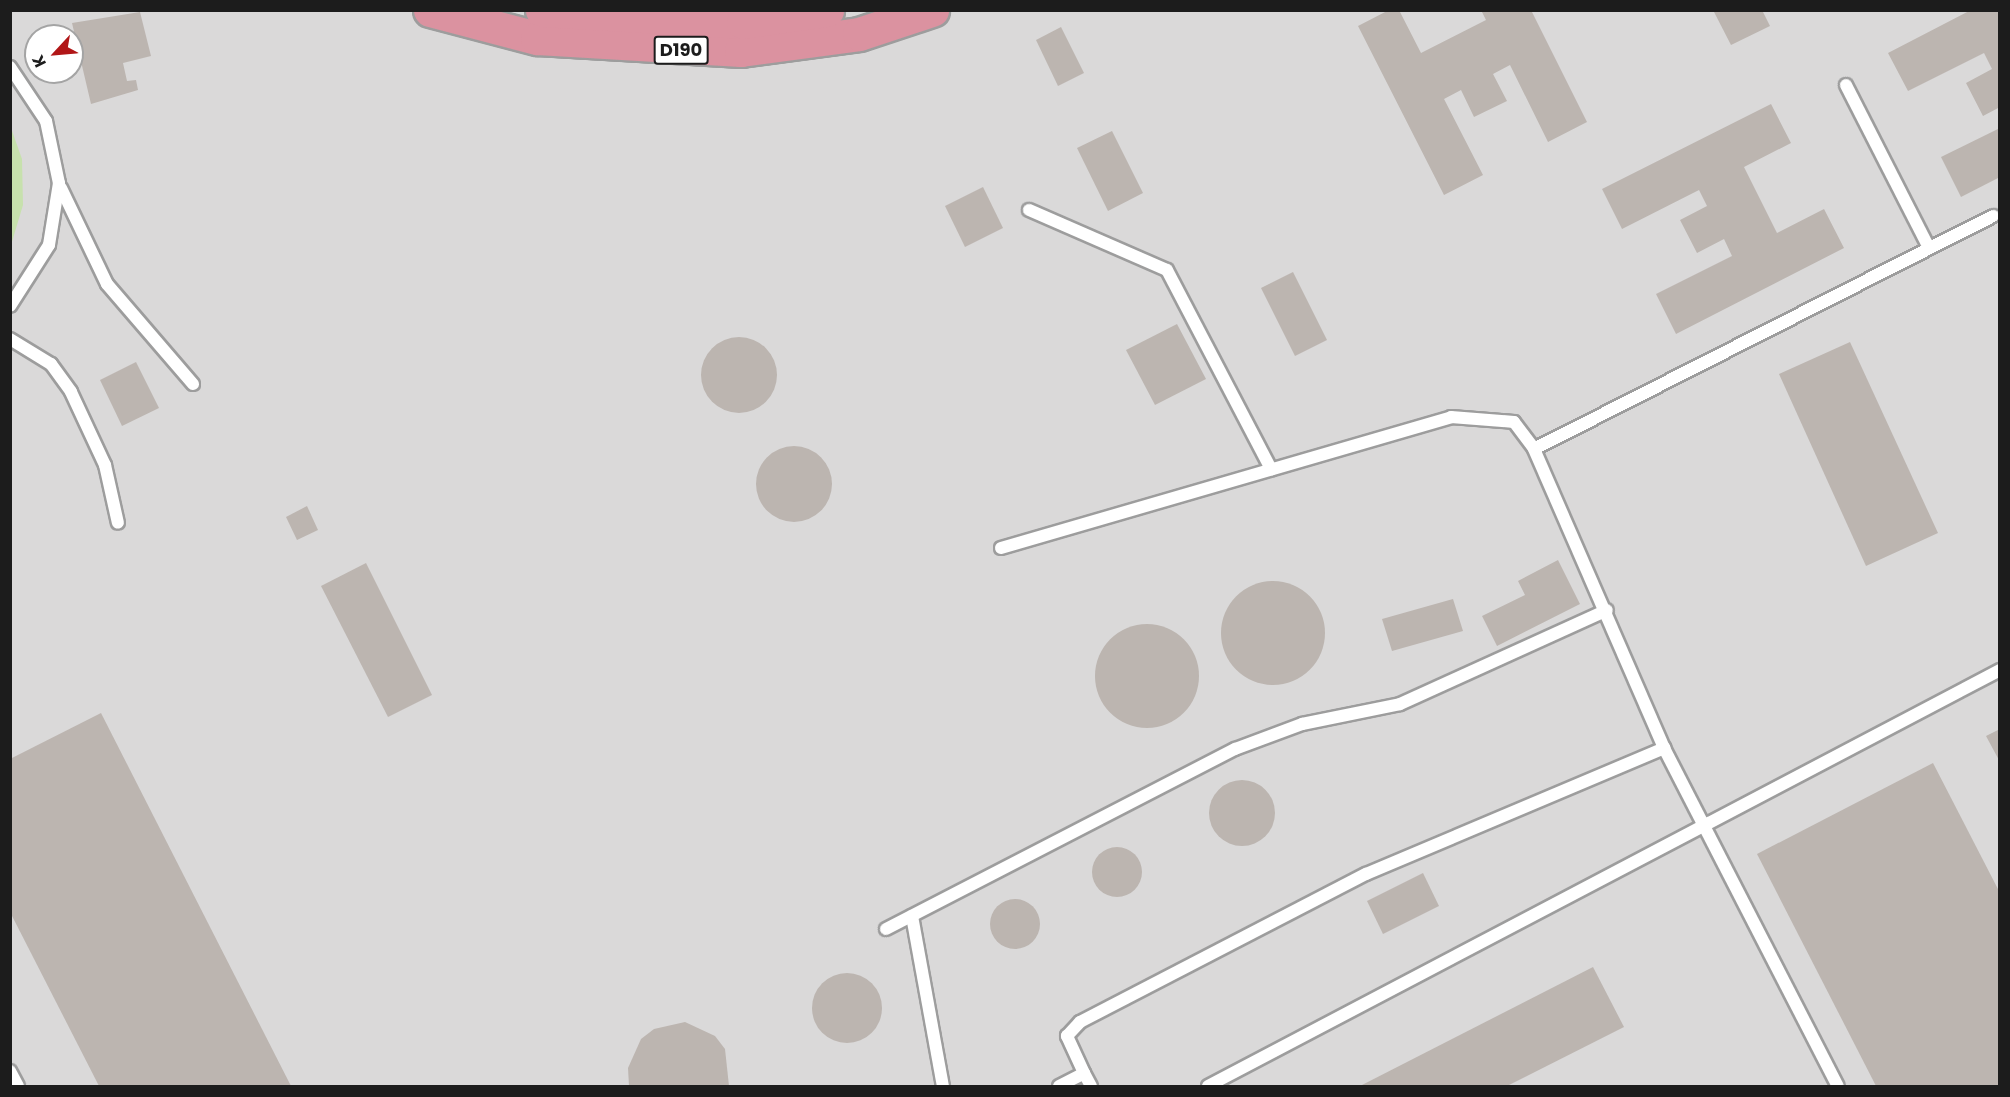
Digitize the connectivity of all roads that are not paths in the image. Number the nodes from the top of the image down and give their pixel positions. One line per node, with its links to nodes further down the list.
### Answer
1 (430, 10): 4 (highway, D190)
2 (542, 10): 3 (highway, D190)
3 (827, 10)
4 (932, 10)
5 (11, 66): 7 (lane)
6 (1846, 85): 10 (lane)
7 (59, 183): 11 (lane); 13 (lane)
8 (1029, 210): 15 (lane)
9 (1993, 216): 10 (lane)
10 (1929, 248): 14 (lane)
11 (10, 306)
12 (10, 339): 16 (lane)
13 (193, 384)
14 (1534, 449): 15 (lane); 18 (lane)
15 (1271, 469): 17 (lane)
16 (118, 523)
17 (1001, 548)
18 (1607, 609): 20 (lane); 22 (lane)
19 (2000, 670): 21 (lane)
20 (1664, 748): 21 (lane); 25 (lane)
21 (1704, 825): 30 (lane); 31 (lane)
22 (912, 916): 23 (lane); 27 (lane)
23 (886, 929)
24 (10, 1071): 26 (lane)
25 (1084, 1073): 28 (lane); 29 (lane)
26 (18, 1086)
27 (943, 1086)
28 (1059, 1086)
29 (1091, 1086)
30 (1208, 1086)
31 (1838, 1086)

